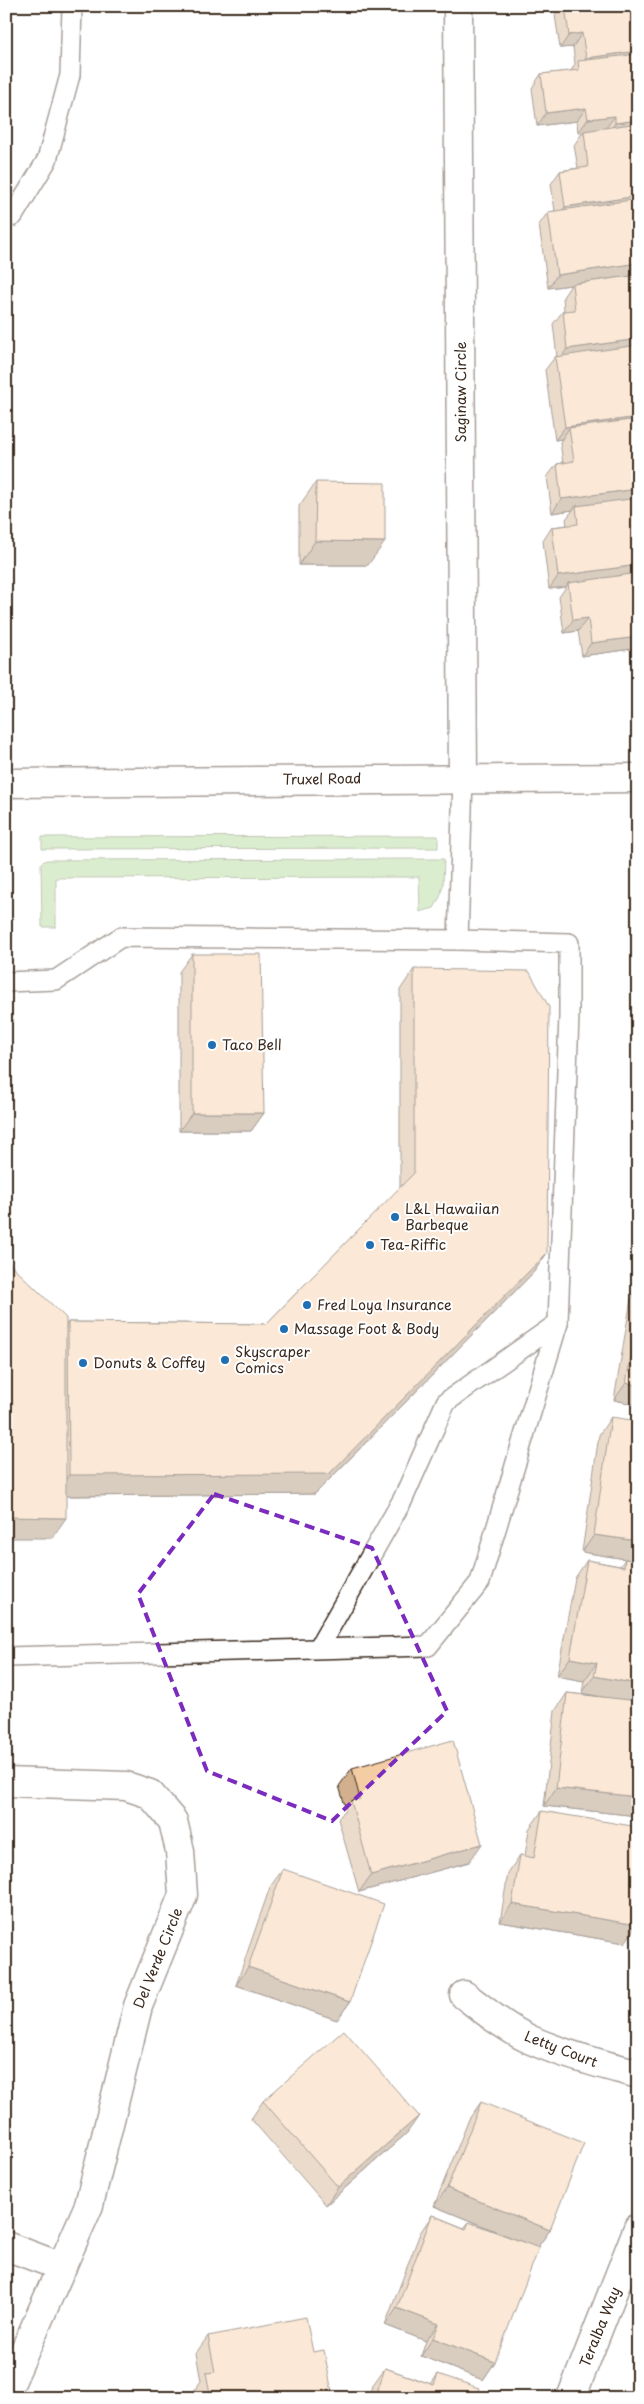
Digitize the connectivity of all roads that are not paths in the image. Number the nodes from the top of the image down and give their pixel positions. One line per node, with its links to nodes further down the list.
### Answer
1 (72, 6): 3 (lane)
2 (458, 6): 4 (street, Saginaw Circle)
3 (6, 219)
4 (463, 778): 5 (street, Truxel Road); 6 (street, Truxel Road); 7 (lane)
5 (638, 778)
6 (6, 783)
7 (458, 940): 8 (lane); 9 (lane)
8 (6, 982)
9 (558, 1323): 10 (lane); 10 (lane)
10 (319, 1647): 11 (lane)
11 (6, 1656)
12 (6, 1782): 17 (street, Del Verde Circle)
13 (464, 1995): 14 (street, Letty Court)
14 (638, 2074)
15 (638, 2228): 19 (street, Teralba Way)
16 (6, 2246): 17 (street)
17 (62, 2267): 18 (street, Del Verde Circle)
18 (6, 2393)
19 (571, 2398)

